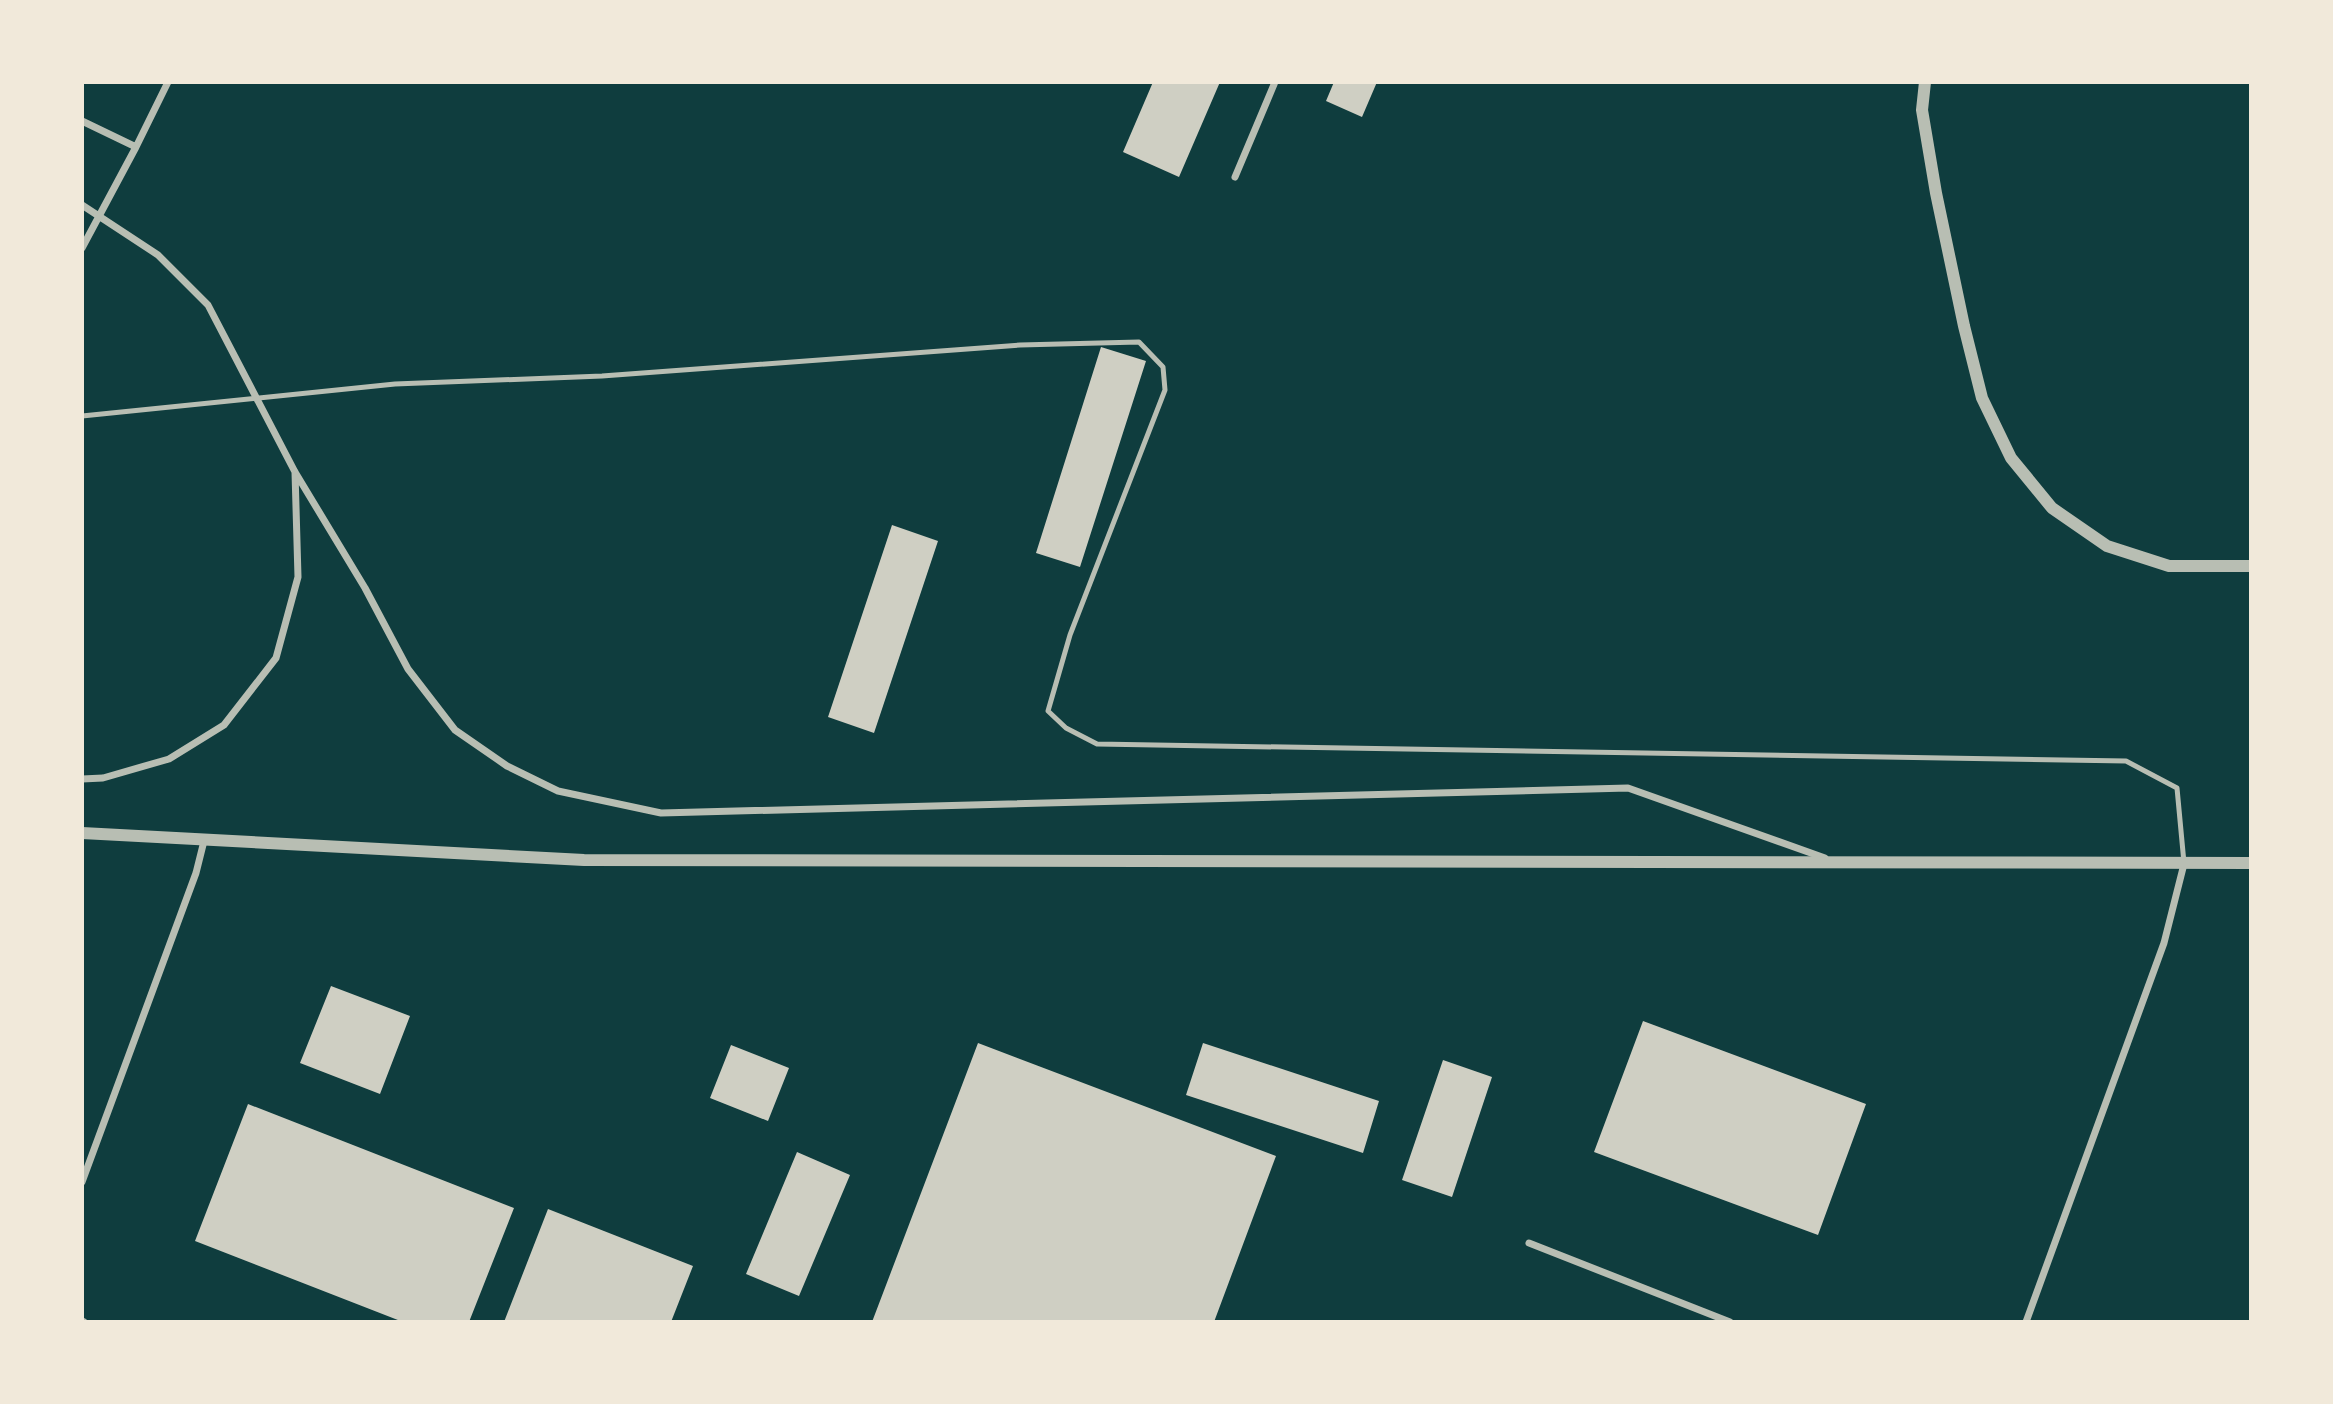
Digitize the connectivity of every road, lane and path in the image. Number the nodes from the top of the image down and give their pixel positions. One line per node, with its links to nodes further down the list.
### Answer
1 (168, 82): 5 (street)
2 (1275, 82): 6 (street)
3 (1925, 82): 11 (street)
4 (82, 121): 5 (street)
5 (136, 148): 8 (street)
6 (1235, 177)
7 (82, 205): 10 (street)
8 (82, 248)
9 (82, 416): 17 (lane)
10 (295, 472): 12 (street); 15 (street)
11 (2251, 566)
12 (82, 779)
13 (82, 833): 14 (street)
14 (204, 841): 15 (street); 18 (street)
15 (1839, 863): 17 (street)
16 (2251, 863): 17 (street)
17 (2184, 864): 21 (street)
18 (82, 1182)
19 (1530, 1243): 20 (street)
20 (1730, 1322)
21 (2026, 1322)

